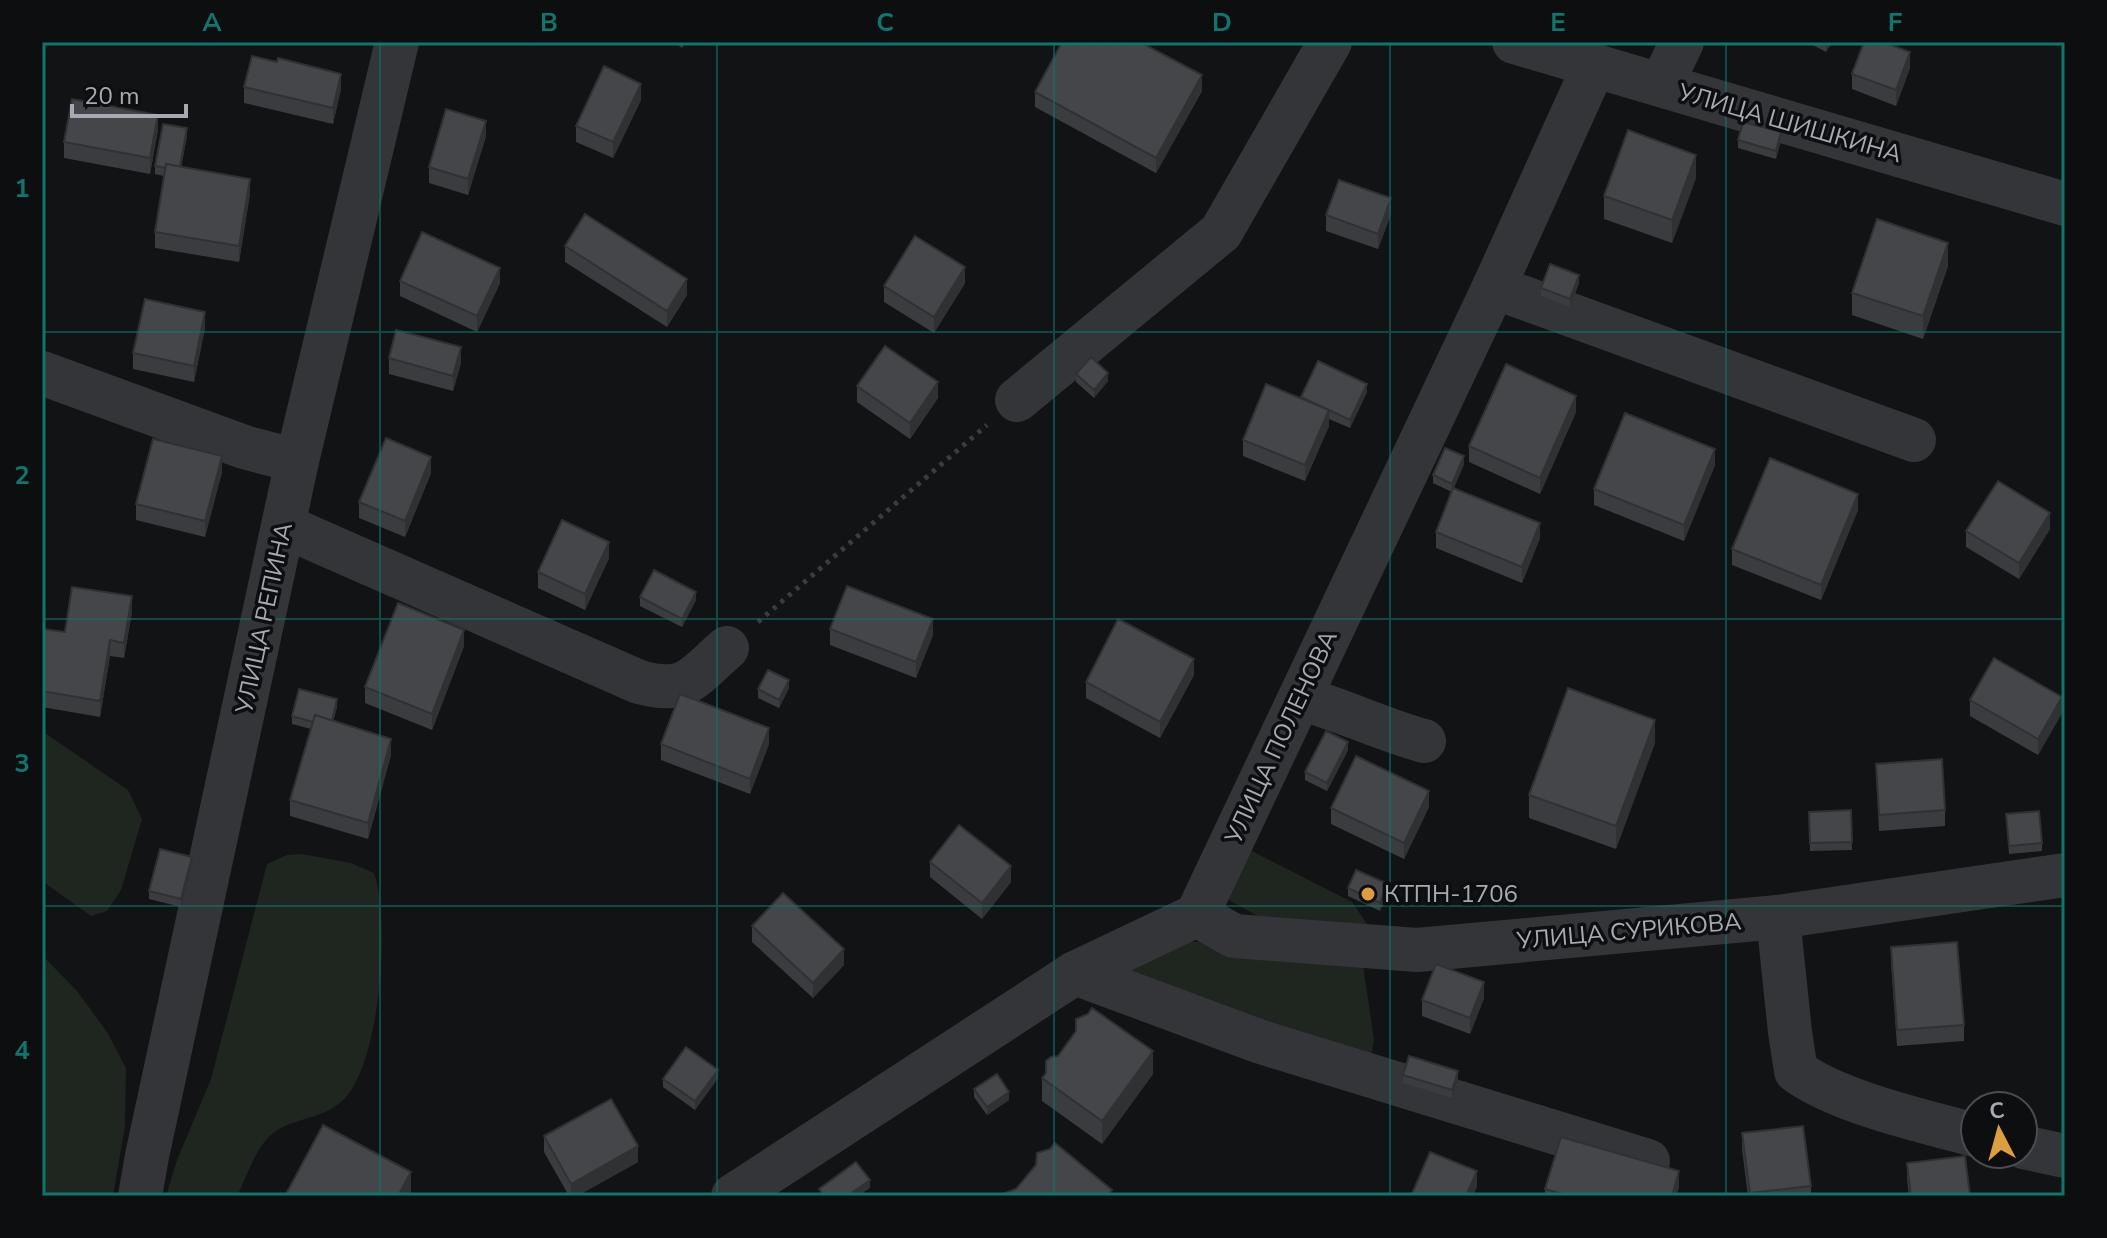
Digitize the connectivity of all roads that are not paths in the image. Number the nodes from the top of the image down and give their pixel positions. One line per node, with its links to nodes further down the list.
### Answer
1 (397, 42): 12 (street, УЛИЦА РЕПИНА)
2 (1330, 42): 10 (street)
3 (1514, 42): 5 (street, УЛИЦА ШИШКИНА)
4 (1682, 42): 6 (street)
5 (1594, 66): 6 (street, УЛИЦА ШИШКИНА); 8 (street, УЛИЦА ПОЛЕНОВА)
6 (1661, 85): 7 (street, УЛИЦА ШИШКИНА)
7 (2065, 204)
8 (1494, 287): 11 (street); 15 (street, УЛИЦА ПОЛЕНОВА)
9 (42, 373): 12 (street)
10 (1017, 400)
11 (1914, 440)
12 (297, 461): 13 (street, УЛИЦА РЕПИНА)
13 (284, 526): 14 (street); 25 (street, УЛИЦА РЕПИНА)
14 (727, 648)
15 (1300, 698): 16 (street); 18 (street, УЛИЦА ПОЛЕНОВА)
16 (1424, 741)
17 (2065, 875): 19 (street, УЛИЦА СУРИКОВА)
18 (1197, 915): 19 (street, УЛИЦА СУРИКОВА); 20 (street)
19 (1778, 917): 21 (street)
20 (1075, 973): 24 (street); 26 (street)
21 (1959, 1131)
22 (2039, 1150): 23 (street)
23 (2065, 1156)
24 (1648, 1161)
25 (140, 1196)
26 (733, 1196)

